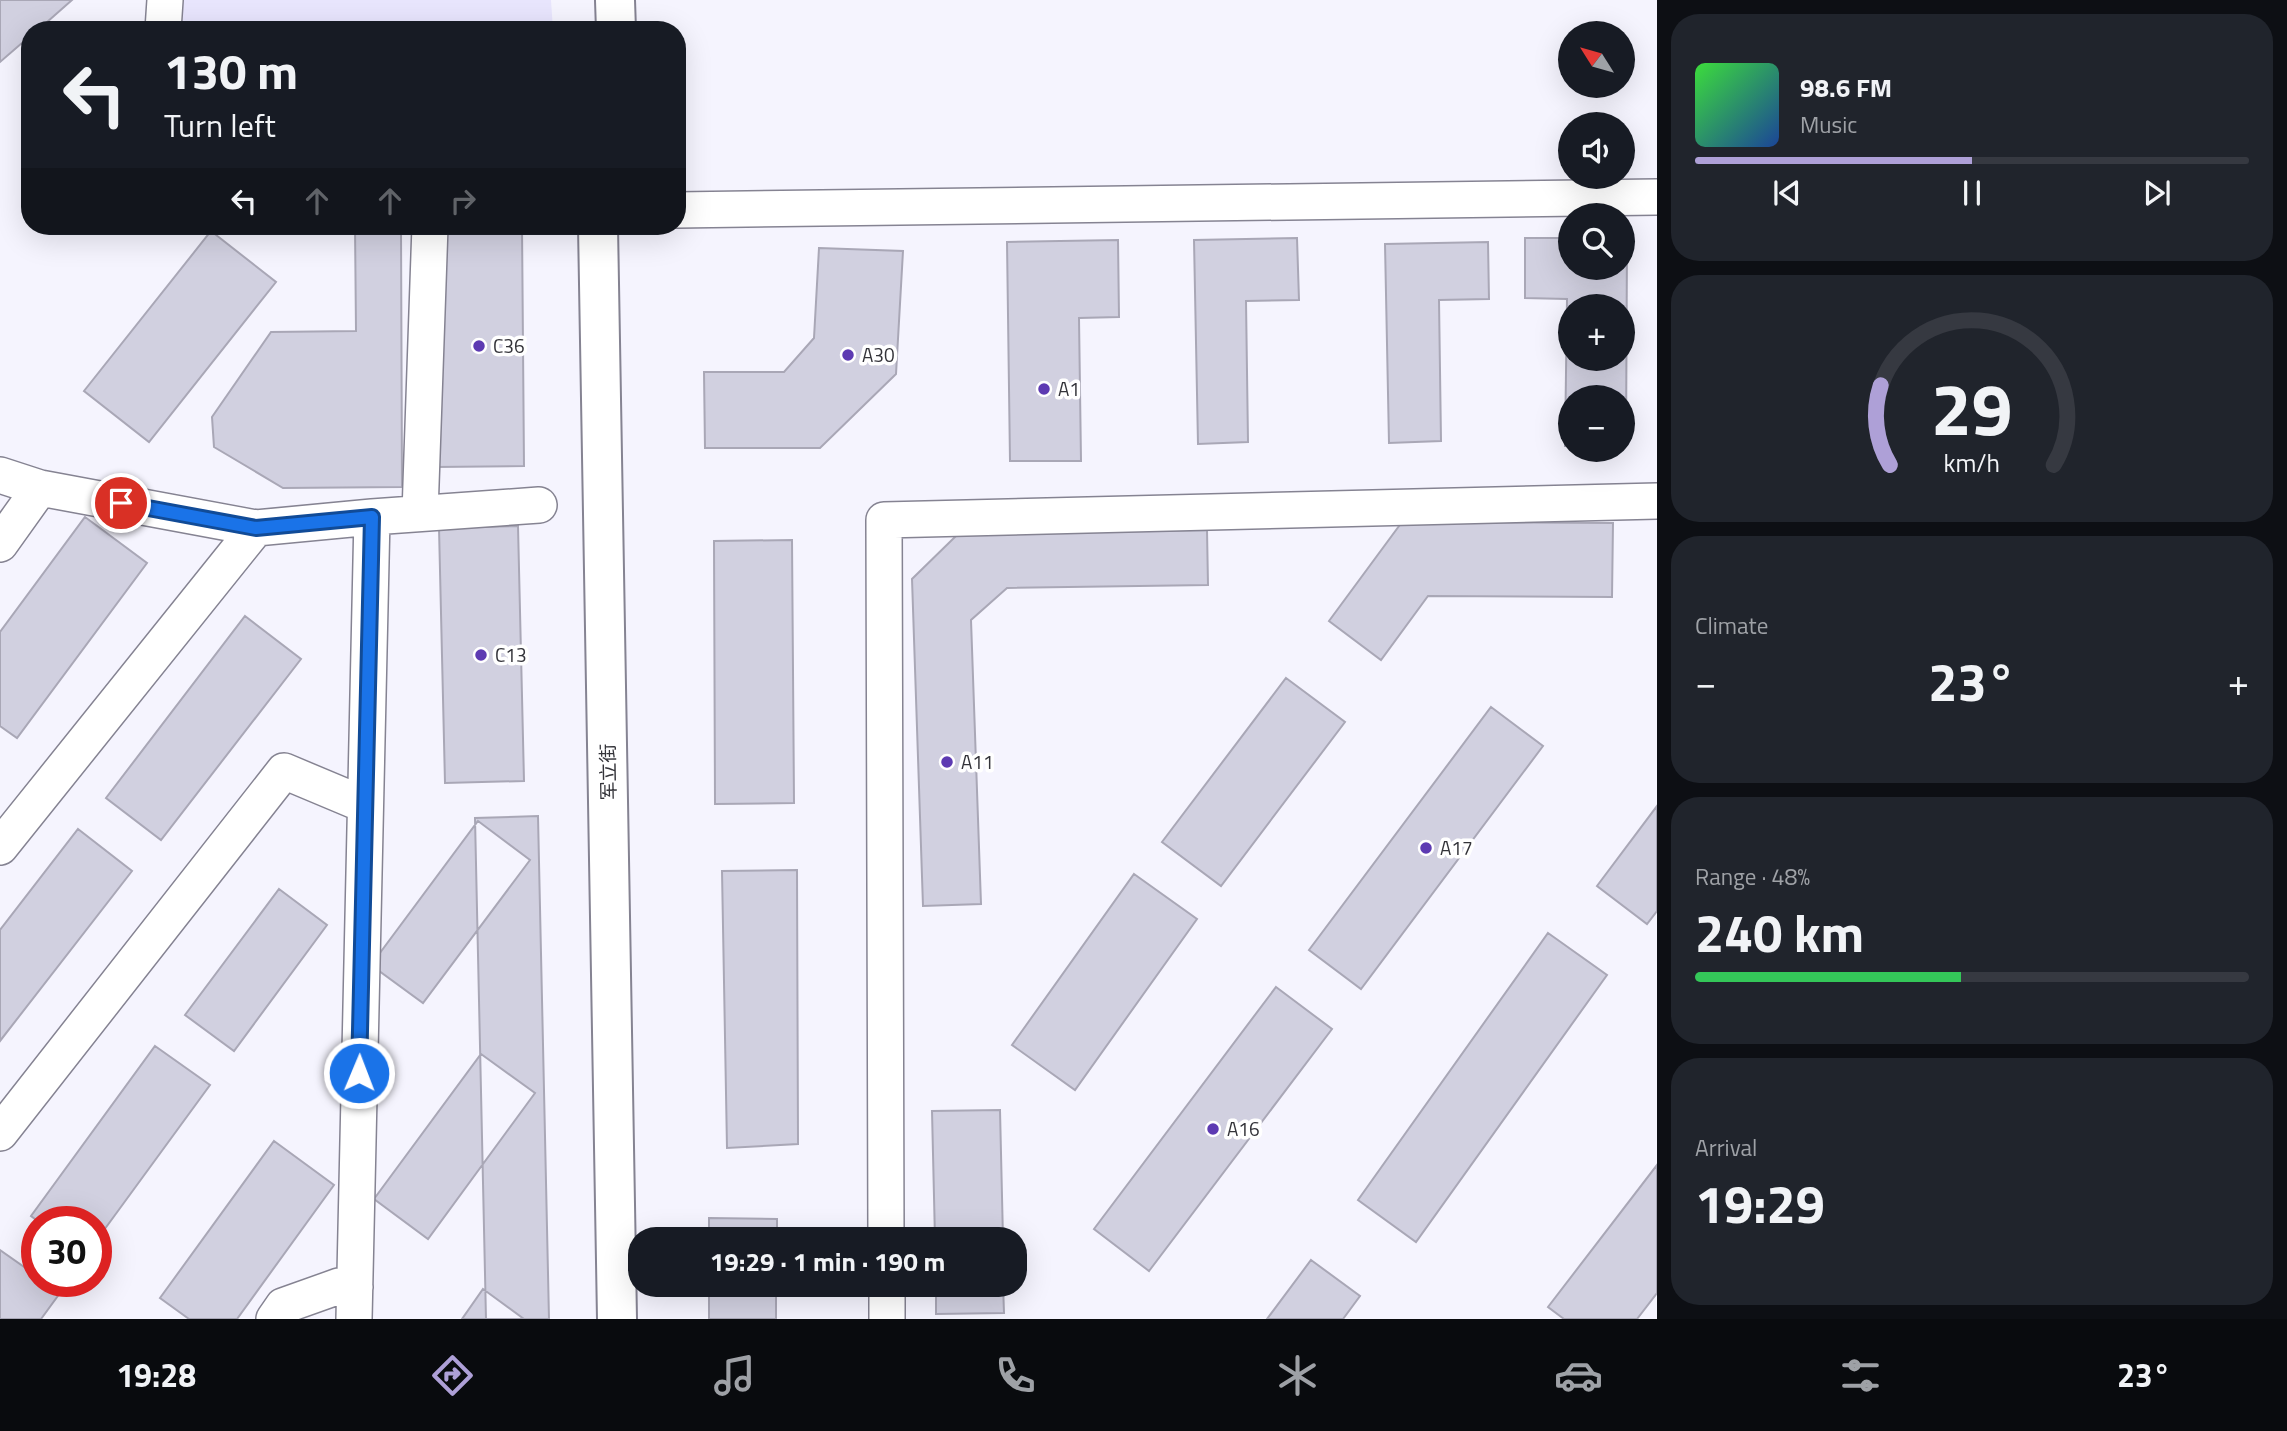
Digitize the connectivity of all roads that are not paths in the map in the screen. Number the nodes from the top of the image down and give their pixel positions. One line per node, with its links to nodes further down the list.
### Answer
1 (165, 0): 4 (street)
2 (595, 0): 5 (main road)
3 (615, 0): 6 (main road)
4 (164, 21)
5 (595, 21)
6 (616, 21)
7 (1657, 197): 8 (street)
8 (686, 210)
9 (430, 235): 16 (street)
10 (598, 235): 29 (main road, 军立街)
11 (620, 235): 23 (main road, 军立街)
12 (0, 475): 13 (street)
13 (40, 488): 18 (street); 19 (street)
14 (1657, 501): 24 (street)
15 (539, 505): 16 (street)
16 (420, 513): 17 (street)
17 (372, 517): 18 (street); 20 (street)
18 (256, 528): 21 (street)
19 (0, 544)
20 (365, 805): 22 (street); 27 (street)
21 (0, 847)
22 (0, 1133)
23 (639, 1227)
24 (887, 1227)
25 (641, 1297): 30 (main road)
26 (887, 1297): 31 (street)
27 (354, 1303): 28 (street)
28 (274, 1319)
29 (617, 1319)
30 (641, 1319)
31 (887, 1319)

